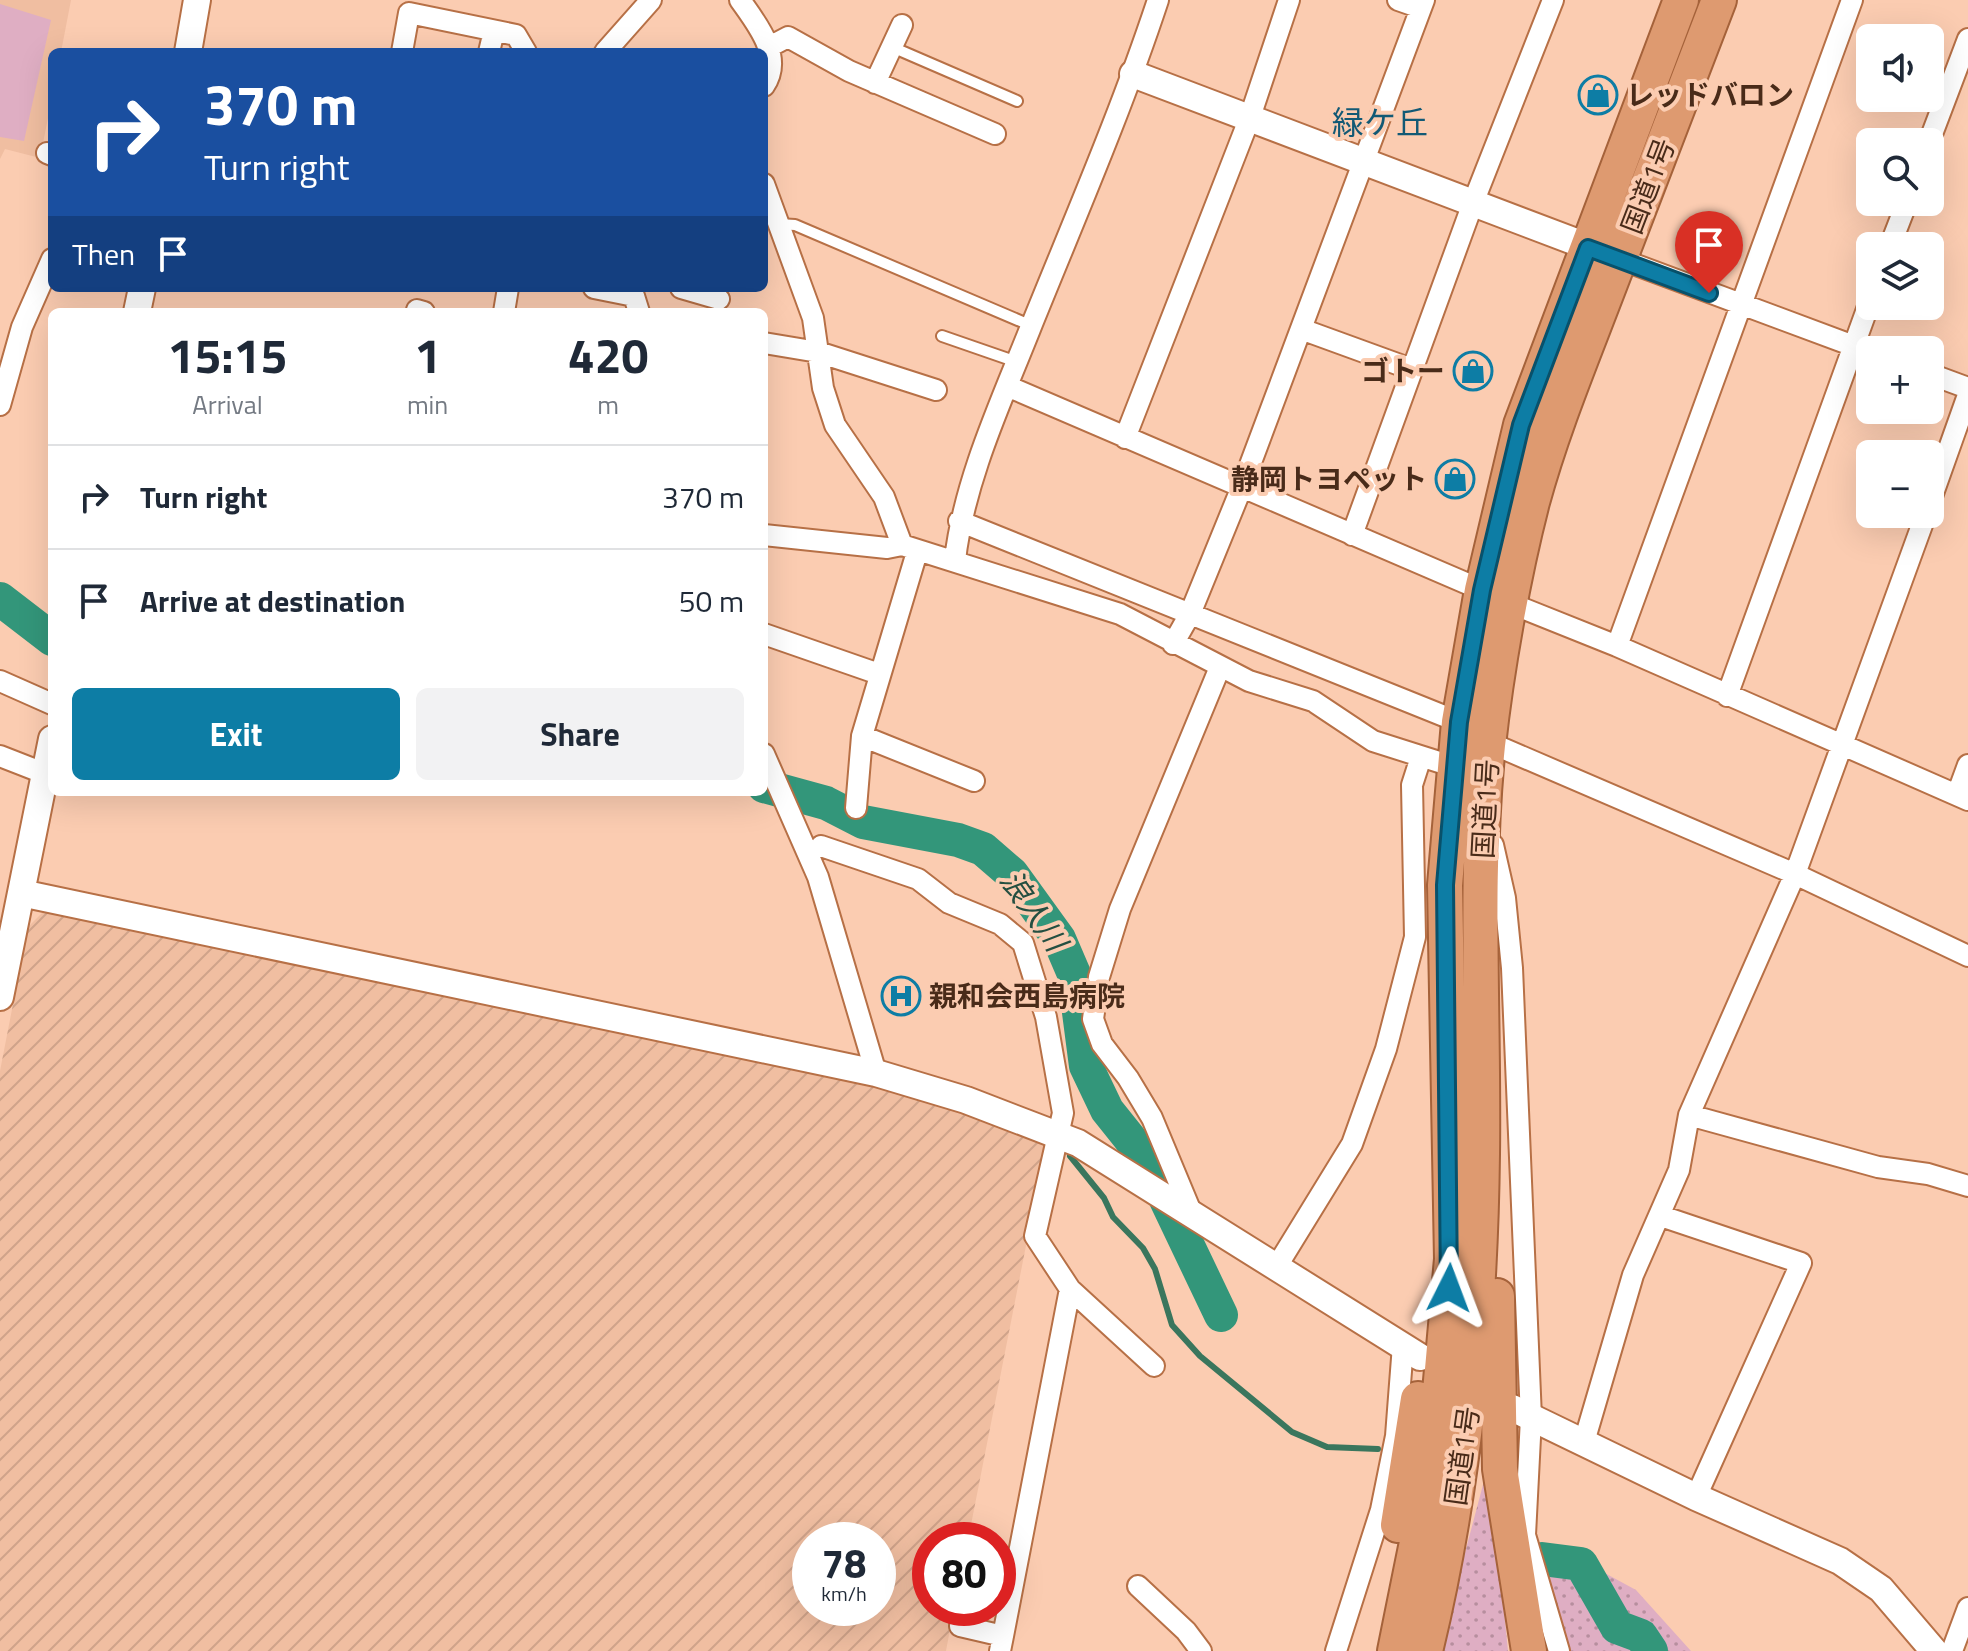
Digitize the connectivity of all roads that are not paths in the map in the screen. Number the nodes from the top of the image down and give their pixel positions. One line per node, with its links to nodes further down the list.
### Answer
1 (197, 0): 17 (street)
2 (651, 0): 21 (street)
3 (740, 0): 15 (street)
4 (1158, 0): 22 (street)
5 (1289, 0): 26 (street)
6 (1398, 0): 11 (street)
7 (1553, 0): 31 (street)
8 (1681, 0): 33 (highway, 国道1号)
9 (1719, 0): 34 (highway, 国道1号)
10 (1852, 0): 40 (street)
11 (1422, 4): 29 (street)
12 (902, 25): 16 (street)
13 (494, 31): 18 (street); 19 (street); 20 (street)
14 (1968, 39): 27 (street)
15 (769, 47): 23 (street); 24 (street)
16 (892, 47): 24 (street); 25 (lane)
17 (189, 48)
18 (403, 48)
19 (490, 48)
20 (524, 48)
21 (609, 48)
22 (1133, 74): 26 (street); 41 (street)
23 (768, 80)
24 (875, 83): 28 (street)
25 (1017, 101)
26 (1250, 117): 29 (street); 56 (street)
27 (1934, 128)
28 (995, 134)
29 (1365, 160): 31 (street); 42 (street)
30 (768, 195): 32 (street)
31 (1473, 203): 33 (street); 49 (street)
32 (778, 224): 41 (lane); 46 (street)
33 (1588, 248): 34 (street); 65 (highway, 国道1号)
34 (1620, 259): 40 (street); 65 (highway, 国道1号)
35 (48, 268): 55 (street)
36 (611, 292): 38 (street)
37 (695, 292): 39 (street)
38 (642, 299)
39 (719, 299)
40 (1739, 304): 45 (street); 69 (street)
41 (1032, 326): 47 (street)
42 (1301, 329): 49 (street); 58 (street)
43 (942, 336): 47 (lane)
44 (768, 344): 46 (street)
45 (1856, 347)
46 (818, 352): 53 (street); 63 (street)
47 (1017, 362): 51 (street)
48 (1856, 364): 73 (street)
49 (1411, 369): 62 (street)
50 (1944, 379): 52 (street)
51 (1007, 386): 56 (street); 59 (street)
52 (1968, 388)
53 (936, 390)
54 (1968, 395): 57 (street)
55 (0, 403)
56 (1125, 438): 58 (street)
57 (1944, 463)
58 (1241, 489): 62 (street); 66 (street)
59 (959, 521): 64 (street); 66 (street)
60 (1921, 528): 78 (street)
61 (768, 535): 63 (street)
62 (1352, 535): 65 (street)
63 (910, 548): 64 (street); 71 (street)
64 (955, 560): 68 (street)
65 (1497, 597): 69 (street); 75 (highway, 国道1号); 77 (highway, 国道1号)
66 (1190, 614): 68 (street); 75 (street)
67 (768, 635): 71 (street)
68 (1173, 644): 70 (street)
69 (1617, 646): 73 (street)
70 (1220, 667): 80 (street); 100 (street)
71 (879, 674): 76 (street)
72 (0, 681): 74 (street)
73 (1727, 696): 78 (street)
74 (48, 702)
75 (1459, 722): 84 (highway, 国道1号)
76 (862, 736): 86 (street); 89 (street)
77 (1488, 742): 88 (highway, 国道1号); 91 (street)
78 (1843, 745): 87 (street); 91 (street)
79 (0, 756): 85 (street)
80 (1421, 757): 84 (street); 103 (street)
81 (48, 762): 85 (street)
82 (768, 763): 95 (street)
83 (1968, 765): 87 (street)
84 (1458, 768): 102 (highway, 国道1号)
85 (46, 774): 92 (street)
86 (974, 781)
87 (1962, 798)
88 (1483, 802): 98 (highway, 国道1号); 107 (street)
89 (856, 808)
90 (821, 846): 97 (street)
91 (1795, 874): 93 (street); 96 (street)
92 (21, 893): 94 (street); 95 (street)
93 (1968, 956)
94 (0, 997)
95 (876, 1073): 97 (street)
96 (1689, 1115): 99 (street); 101 (street)
97 (1060, 1136): 100 (street); 104 (street)
98 (1482, 1155): 118 (highway, 国道1号); 119 (highway)
99 (1968, 1186)
100 (1186, 1210): 103 (street)
101 (1661, 1216): 108 (street); 109 (street)
102 (1452, 1259): 116 (highway); 117 (highway, 国道1号)
103 (1277, 1266): 105 (street)
104 (1070, 1289): 106 (street); 113 (street)
105 (1411, 1351): 115 (street)
106 (1154, 1366)
107 (1522, 1413): 108 (street); 120 (street)
108 (1584, 1442): 109 (street)
109 (1696, 1497): 121 (street)
110 (1138, 1586): 114 (street)
111 (1968, 1608): 122 (street)
112 (960, 1626): 113 (street)
113 (1001, 1643)
114 (1201, 1651)
115 (1336, 1651)
116 (1373, 1651)
117 (1395, 1651)
118 (1425, 1651)
119 (1529, 1651)
120 (1559, 1651)
121 (1934, 1651)
122 (1952, 1651)

